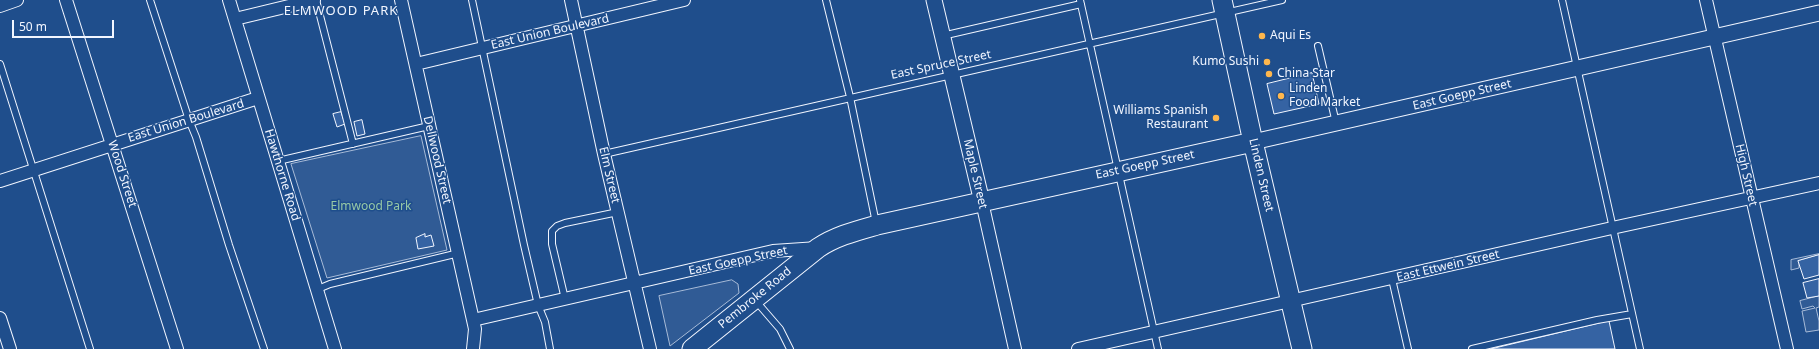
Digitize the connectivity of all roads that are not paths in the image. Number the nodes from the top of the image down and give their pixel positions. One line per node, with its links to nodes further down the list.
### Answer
1 (17, 0): 17 (street)
2 (66, 0): 37 (street, Wood Street)
3 (150, 0): 33 (lane)
4 (229, 0): 20 (street, Hawthorne Road)
5 (315, 0): 20 (street); 38 (lane)
6 (401, 0): 28 (street, Dellwood Street)
7 (472, 0): 26 (lane)
8 (571, 0): 21 (street, Elm Street)
9 (684, 0): 21 (street, East Union Boulevard)
10 (826, 0): 31 (lane)
11 (934, 0): 22 (street, Maple Street)
12 (1282, 0): 16 (lane, East Spruce Street)
13 (1562, 0): 29 (lane)
14 (1706, 0): 23 (street, High Street)
15 (1080, 2): 22 (lane); 24 (lane)
16 (1253, 3): 18 (lane, East Spruce Street)
17 (0, 6)
18 (1224, 7): 24 (lane, East Spruce Street); 36 (main road, Linden Street)
19 (1819, 13): 23 (street, East Goepp Street)
20 (235, 19): 32 (street, Hawthorne Road)
21 (577, 25): 26 (street, East Union Boulevard); 39 (street, Elm Street)
22 (942, 36): 30 (street, Maple Street)
23 (1714, 37): 29 (street, East Goepp Street); 45 (street, High Street)
24 (1090, 44): 30 (lane, East Spruce Street); 42 (lane)
25 (1318, 46): 34 (lane)
26 (483, 47): 28 (street, East Union Boulevard); 58 (lane)
27 (0, 64): 41 (lane)
28 (416, 64): 35 (street, Dellwood Street)
29 (1577, 69): 34 (street, East Goepp Street); 49 (lane)
30 (951, 74): 31 (lane, East Spruce Street); 46 (street, Maple Street)
31 (850, 97): 39 (lane, East Spruce Street); 48 (lane)
32 (258, 98): 33 (street, East Union Boulevard); 40 (street, Hawthorne Road)
33 (189, 120): 37 (street, East Union Boulevard); 66 (lane)
34 (1336, 123): 36 (street, East Goepp Street)
35 (429, 126): 38 (lane); 51 (street, Dellwood Street)
36 (1253, 142): 42 (main road, East Goepp Street); 57 (main road, Linden Street)
37 (112, 144): 41 (street, East Union Boulevard); 65 (street, Wood Street)
38 (353, 144): 40 (lane)
39 (604, 154): 47 (street, Elm Street)
40 (278, 161): 54 (street, Hawthorne Road)
41 (32, 170): 43 (street, East Union Boulevard); 64 (lane)
42 (1118, 171): 46 (main road, East Goepp Street); 62 (lane)
43 (0, 180)
44 (1819, 183): 45 (street, East Ettwein Street)
45 (1751, 198): 49 (street, East Ettwein Street); 80 (street, High Street)
46 (982, 202): 48 (main road, East Goepp Street); 73 (street, Maple Street)
47 (618, 212): 53 (street, Elm Street); 55 (lane)
48 (877, 225): 50 (main road, East Goepp Street)
49 (1612, 228): 52 (street, East Ettwein Street); 59 (lane)
50 (818, 248): 53 (street, East Goepp Street); 56 (main road, Pembroke Road)
51 (459, 253): 54 (lane); 61 (street, Dellwood Street)
52 (1392, 279): 57 (street, East Ettwein Street); 77 (lane)
53 (634, 283): 55 (street, East Goepp Street); 70 (street, Elm Street)
54 (318, 289): 67 (street, Hawthorne Road)
55 (565, 299): 58 (street, East Goepp Street)
56 (754, 299): 71 (main road, Pembroke Road); 72 (lane)
57 (1291, 301): 62 (street, East Ettwein Street); 76 (main road, Linden Street)
58 (538, 305): 61 (street, East Goepp Street); 69 (lane)
59 (1632, 314): 78 (lane); 79 (lane)
60 (0, 318): 63 (street)
61 (473, 320): 68 (street, Dellwood Street)
62 (1154, 331): 74 (street, East Ettwein Street); 75 (lane)
63 (10, 349)
64 (90, 349)
65 (177, 349)
66 (264, 349)
67 (335, 349)
68 (473, 349)
69 (550, 349)
70 (650, 349)
71 (692, 349)
72 (790, 349)
73 (1015, 349)
74 (1078, 349)
75 (1158, 349)
76 (1302, 349)
77 (1408, 349)
78 (1472, 349)
79 (1640, 349)
80 (1787, 349)

